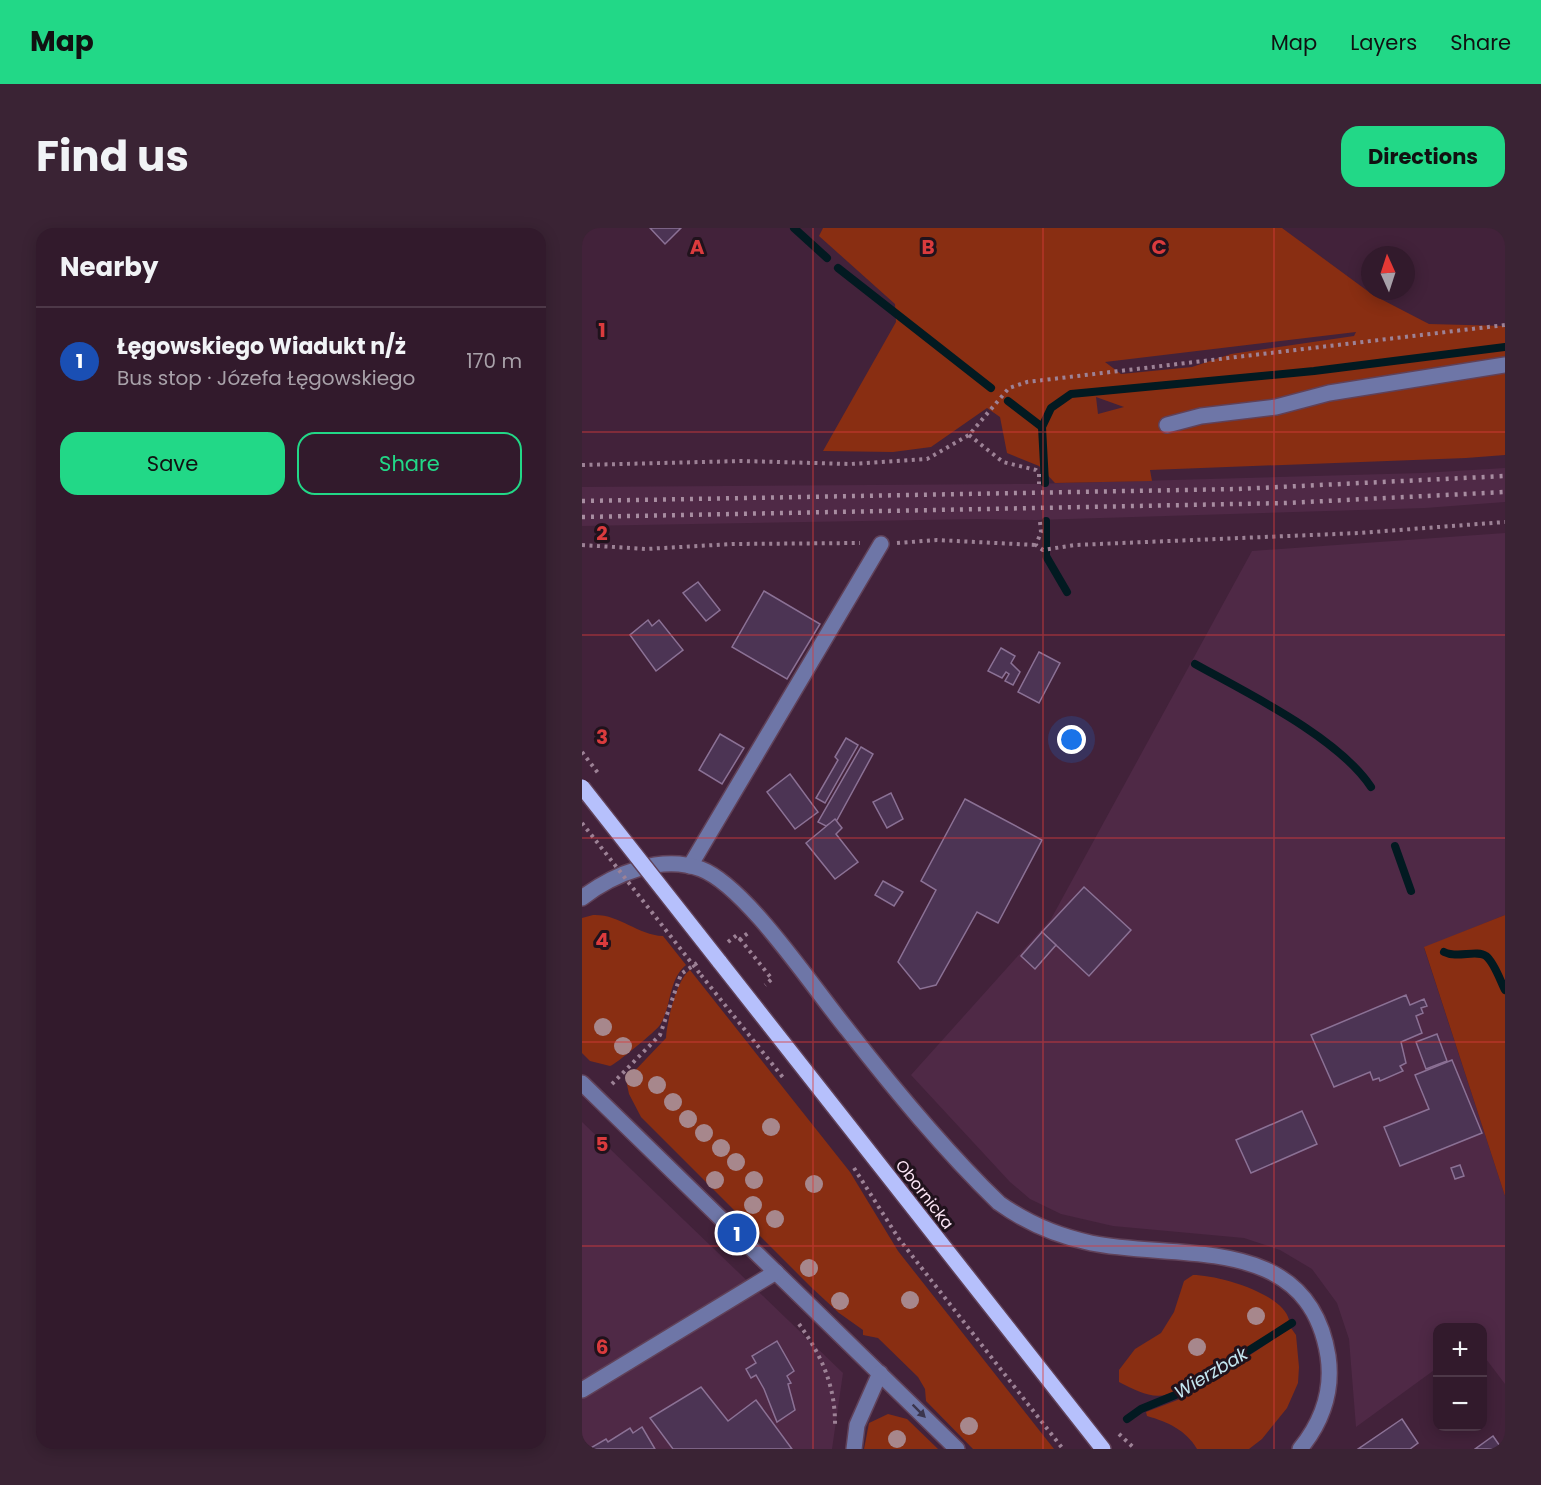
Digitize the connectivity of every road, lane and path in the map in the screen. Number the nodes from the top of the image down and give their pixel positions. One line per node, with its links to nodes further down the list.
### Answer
1 (1505, 325): 4 (path)
2 (1505, 365): 3 (street)
3 (1167, 425)
4 (969, 435): 5 (path); 6 (path)
5 (582, 465)
6 (1040, 484)
7 (1040, 522): 11 (path)
8 (1505, 522): 11 (path)
9 (881, 544): 10 (path); 11 (path); 14 (street)
10 (582, 545)
11 (1036, 545)
12 (582, 787): 16 (main road, Obornicka, bridge)
13 (582, 823): 20 (path, bridge)
14 (690, 866): 15 (street); 34 (street)
15 (582, 898)
16 (719, 955): 18 (path); 32 (main road, Obornicka)
17 (699, 961): 21 (path)
18 (765, 985)
19 (582, 1083): 23 (street)
20 (787, 1083)
21 (618, 1092)
22 (852, 1164): 31 (path)
23 (776, 1272): 25 (street); 26 (street)
24 (795, 1319): 28 (path)
25 (880, 1373): 29 (street); 30 (street, one-way to 30)
26 (582, 1390)
27 (1115, 1429): 33 (path)
28 (835, 1432)
29 (854, 1449)
30 (957, 1449)
31 (1063, 1449)
32 (1102, 1449)
33 (1135, 1449)
34 (1300, 1449)

